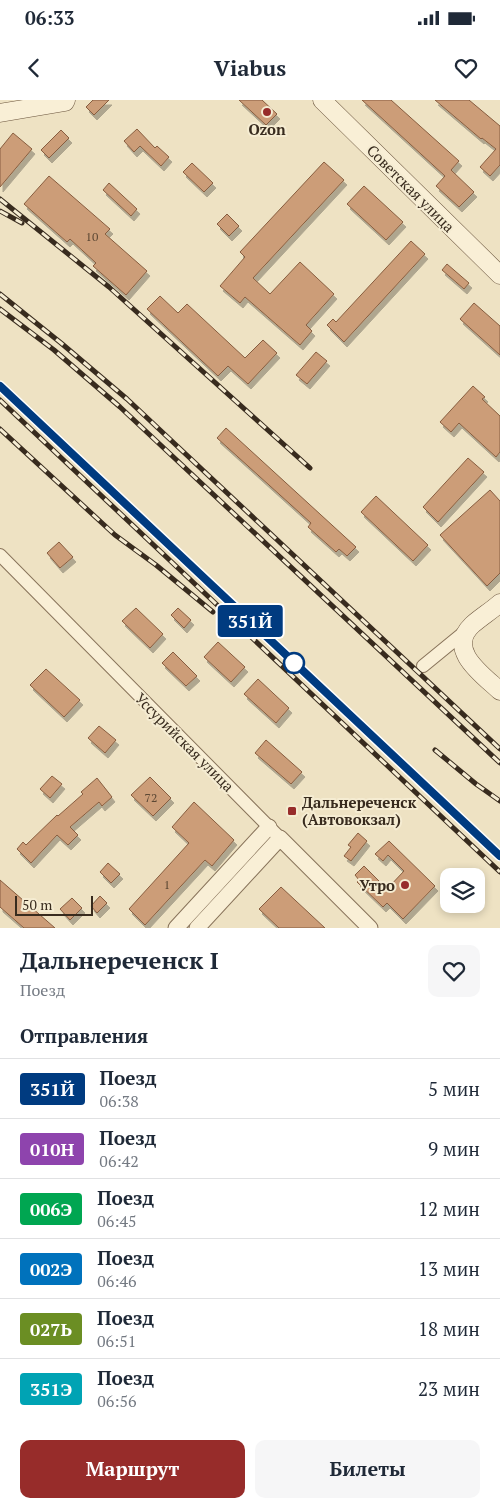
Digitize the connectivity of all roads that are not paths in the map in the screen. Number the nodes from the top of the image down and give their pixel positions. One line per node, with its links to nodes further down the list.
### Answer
1 (66, 100): 3 (main road)
2 (322, 100): 4 (main road, Советская улица)
3 (0, 113)
4 (500, 275)
5 (0, 555): 10 (street, Уссурийская улица)
6 (500, 603): 7 (main road)
7 (470, 627): 8 (street); 9 (main road)
8 (423, 666)
9 (500, 691)
10 (275, 833): 11 (street); 12 (street); 13 (street, Уссурийская улица)
11 (176, 928)
12 (197, 928)
13 (370, 928)

